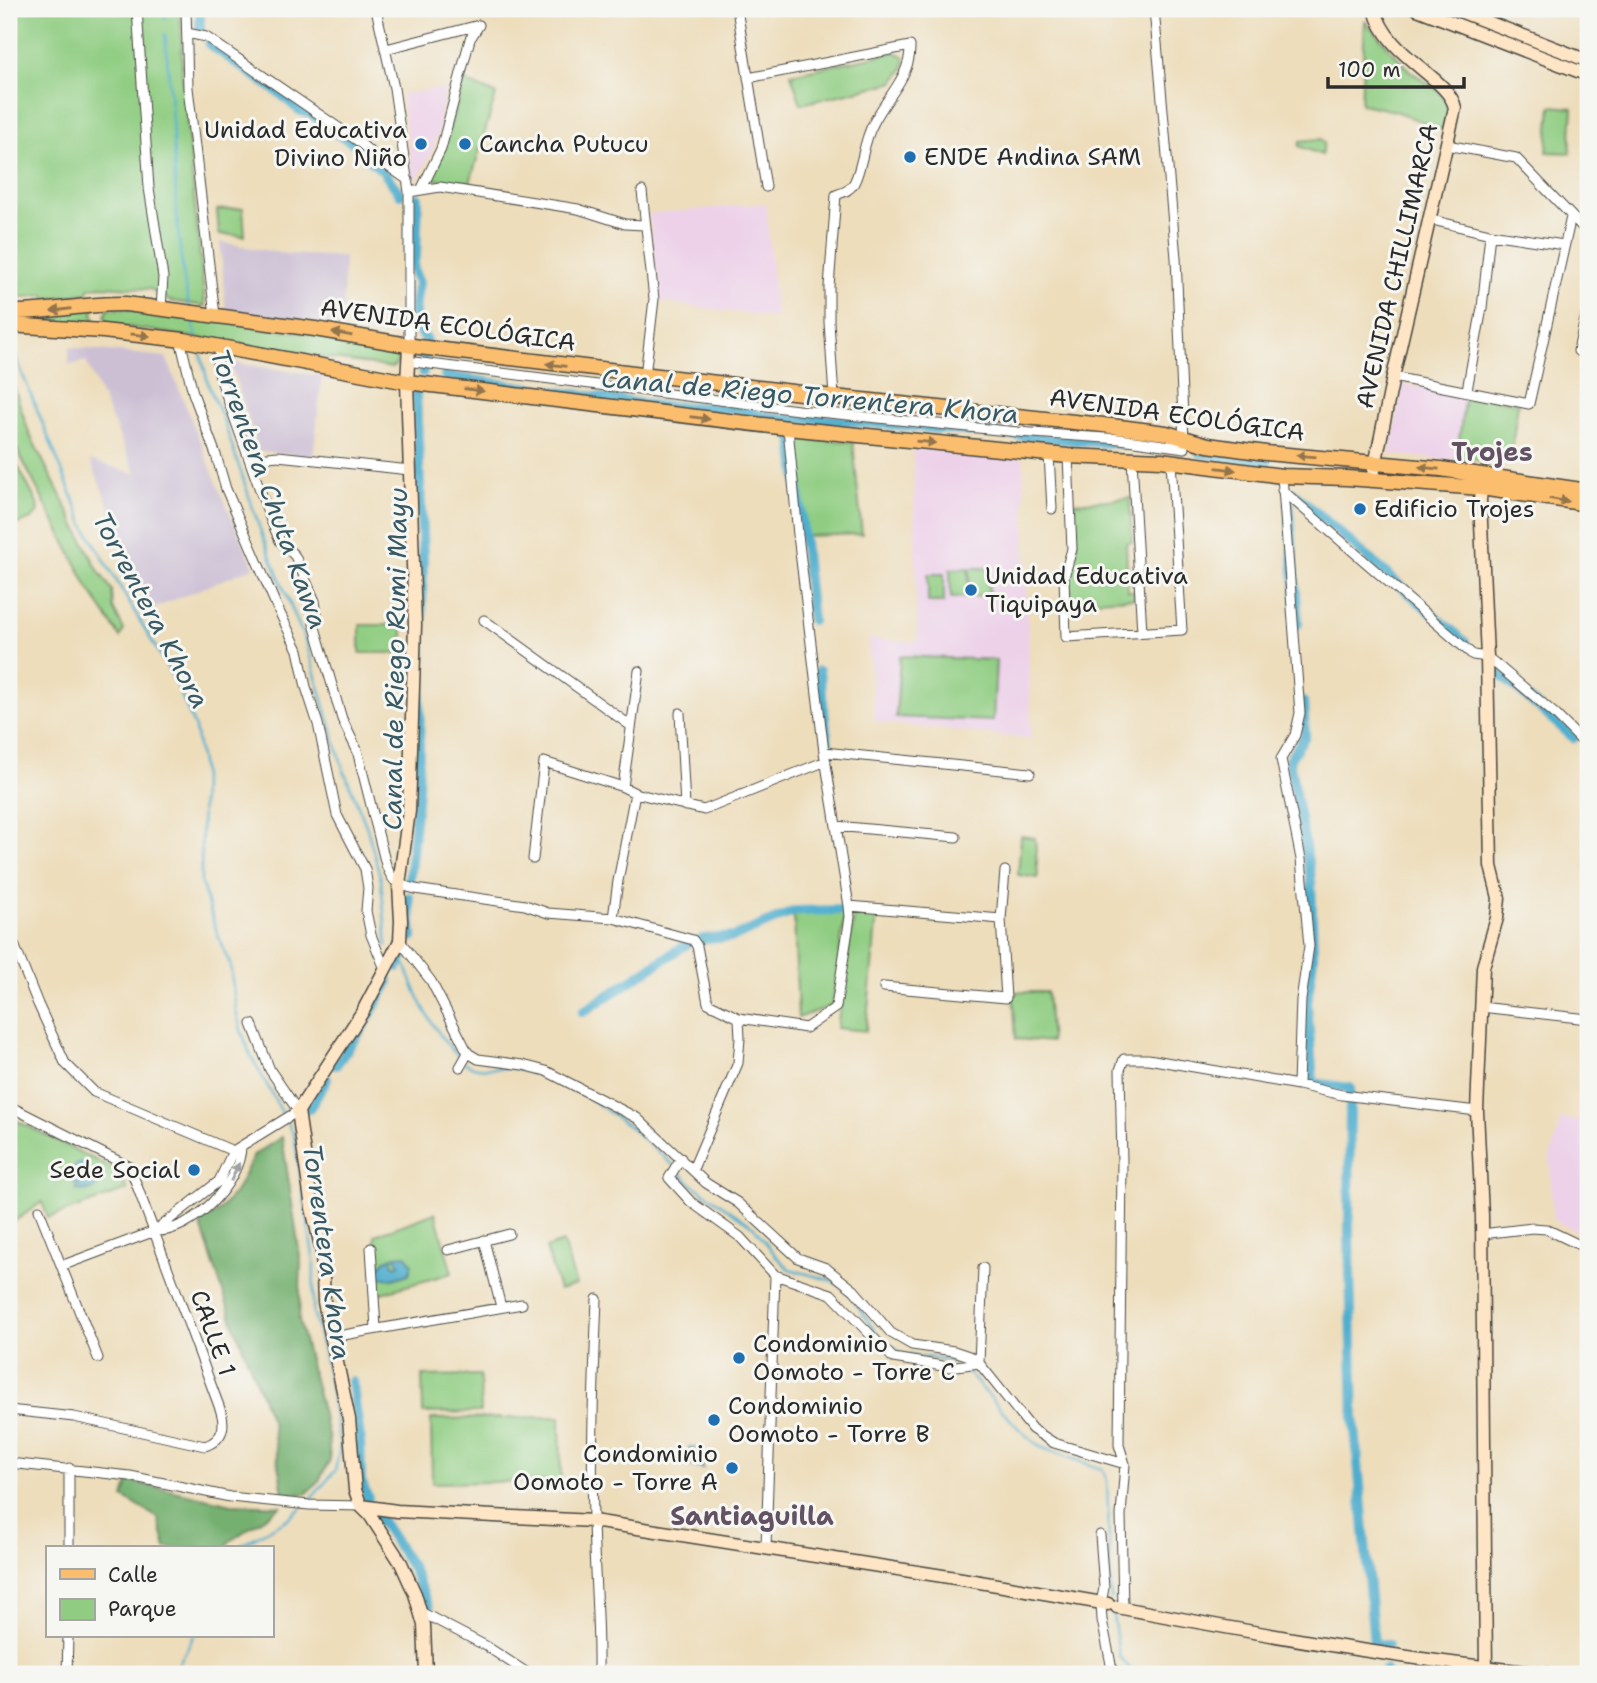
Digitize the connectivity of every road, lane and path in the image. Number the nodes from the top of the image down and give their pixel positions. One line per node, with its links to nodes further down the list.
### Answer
1 (136, 9): 28 (street)
2 (186, 9): 9 (street)
3 (376, 9): 10 (street)
4 (737, 9): 13 (street)
5 (1154, 9): 43 (street)
6 (1375, 9): 14 (street, AVENIDA CHILLIMARCA)
7 (1417, 9): 12 (street)
8 (1454, 9): 11 (street)
9 (187, 33): 15 (street); 29 (street)
10 (386, 49): 15 (street); 17 (street)
11 (1588, 61)
12 (1588, 75)
13 (748, 78): 16 (street); 41 (street)
14 (1447, 145): 20 (street); 21 (street, AVENIDA CHILLIMARCA)
15 (408, 180): 19 (street)
16 (766, 187)
17 (422, 188): 19 (street); 22 (street)
18 (642, 191): 22 (street)
19 (409, 192): 34 (street)
20 (1572, 217): 23 (street); 25 (street)
21 (1428, 219): 24 (street); 38 (street, AVENIDA CHILLIMARCA)
22 (644, 225): 37 (street)
23 (1588, 233)
24 (1490, 234): 25 (street); 40 (street)
25 (1564, 245): 40 (street)
26 (105, 303): 28 (main road, AVENIDA ECOLÓGICA); 30 (main road, AVENIDA ECOLÓGICA, one-way to 30); 31 (main road)
27 (1588, 305): 35 (street)
28 (162, 309): 29 (main road, AVENIDA ECOLÓGICA)
29 (210, 315): 34 (main road, AVENIDA ECOLÓGICA, one-way to 29)
30 (15, 319): 31 (main road, AVENIDA ECOLÓGICA)
31 (103, 331): 32 (main road, AVENIDA ECOLÓGICA, one-way to 32)
32 (182, 340): 33 (main road, AVENIDA ECOLÓGICA); 79 (street)
33 (217, 346): 39 (main road, AVENIDA ECOLÓGICA); 46 (street)
34 (409, 346): 37 (main road, AVENIDA ECOLÓGICA, one-way to 34); 39 (street)
35 (1578, 351)
36 (414, 362): 43 (street)
37 (645, 376): 41 (main road, AVENIDA ECOLÓGICA)
38 (1392, 377): 40 (street); 48 (street, AVENIDA CHILLIMARCA)
39 (407, 382): 42 (main road, AVENIDA ECOLÓGICA, one-way to 42); 50 (street)
40 (1467, 390)
41 (834, 397): 43 (main road, AVENIDA ECOLÓGICA)
42 (788, 428): 44 (main road, AVENIDA ECOLÓGICA, one-way to 44); 64 (street)
43 (1184, 443): 48 (main road, AVENIDA ECOLÓGICA, one-way to 43); 49 (street)
44 (1049, 454): 45 (main road, AVENIDA ECOLÓGICA); 56 (street)
45 (1068, 456): 47 (main road, AVENIDA ECOLÓGICA); 58 (street)
46 (249, 458): 50 (street); 73 (street)
47 (1132, 459): 49 (main road, AVENIDA ECOLÓGICA); 58 (street)
48 (1374, 462): 51 (street, AVENIDA CHILLIMARCA); 52 (main road, AVENIDA ECOLÓGICA, one-way to 48)
49 (1178, 463): 53 (main road, AVENIDA ECOLÓGICA, one-way to 53); 58 (street)
50 (410, 470): 73 (street)
51 (1372, 480): 52 (main road, AVENIDA ECOLÓGICA); 53 (main road, AVENIDA ECOLÓGICA)
52 (1482, 481): 54 (main road, AVENIDA ECOLÓGICA); 55 (main road, AVENIDA ECOLÓGICA, one-way to 55); 59 (street)
53 (1282, 483): 59 (street); 85 (street)
54 (1588, 491)
55 (1588, 504)
56 (1052, 509)
57 (484, 620): 62 (street)
58 (1142, 632)
59 (1487, 657): 63 (street); 81 (street)
60 (639, 671): 62 (street)
61 (680, 713): 68 (street)
62 (631, 726): 66 (street)
63 (1588, 747)
64 (825, 756): 65 (street); 68 (street); 69 (street)
65 (1030, 773)
66 (623, 787): 67 (street); 71 (street)
67 (635, 793): 68 (street); 75 (street)
68 (685, 806)
69 (836, 826): 70 (street); 74 (street)
70 (956, 837)
71 (533, 859)
72 (1005, 871): 76 (street)
73 (398, 885): 75 (street); 78 (street)
74 (849, 906): 76 (street); 82 (street)
75 (613, 918): 82 (street)
76 (1001, 919): 80 (street)
77 (9, 932): 89 (street)
78 (398, 946): 79 (street); 90 (street)
79 (387, 967): 88 (street)
80 (884, 987)
81 (1481, 1007): 83 (street); 87 (street)
82 (739, 1018): 91 (street)
83 (1588, 1019)
84 (252, 1024): 88 (street)
85 (1298, 1085): 87 (street); 114 (street)
86 (9, 1107): 95 (street, CALLE 1)
87 (1477, 1111): 97 (street)
88 (296, 1112): 89 (street); 109 (street)
89 (237, 1149): 92 (street); 94 (street, one-way to 89)
90 (681, 1158): 91 (street); 104 (street)
91 (693, 1169): 111 (street)
92 (185, 1208): 94 (street); 95 (street)
93 (39, 1210): 102 (street)
94 (191, 1217): 95 (street)
95 (155, 1231): 102 (street); 112 (street, CALLE 1)
96 (509, 1234): 98 (street)
97 (1482, 1234): 100 (street); 124 (street)
98 (484, 1240): 101 (street); 107 (street)
99 (371, 1248): 108 (street)
100 (1588, 1249)
101 (448, 1250)
102 (61, 1266): 110 (street)
103 (984, 1268): 111 (street)
104 (775, 1275): 111 (street); 120 (street)
105 (597, 1300): 117 (street)
106 (522, 1304): 107 (street)
107 (501, 1307): 108 (street)
108 (376, 1328): 109 (street)
109 (332, 1337): 116 (street)
110 (98, 1358)
111 (979, 1363): 114 (street)
112 (9, 1410)
113 (9, 1463): 115 (street)
114 (1125, 1464): 121 (street)
115 (69, 1468): 116 (street); 119 (street)
116 (361, 1506): 117 (street); 122 (street)
117 (593, 1521): 120 (street); 128 (street)
118 (1100, 1535): 121 (street)
119 (69, 1546)
120 (766, 1547): 121 (street)
121 (1112, 1605): 124 (street); 129 (street)
122 (421, 1612): 126 (street); 127 (street)
123 (68, 1638): 125 (street)
124 (1486, 1671): 130 (street)
125 (67, 1674)
126 (426, 1674)
127 (529, 1674)
128 (598, 1674)
129 (1112, 1674)
130 (1548, 1674)

